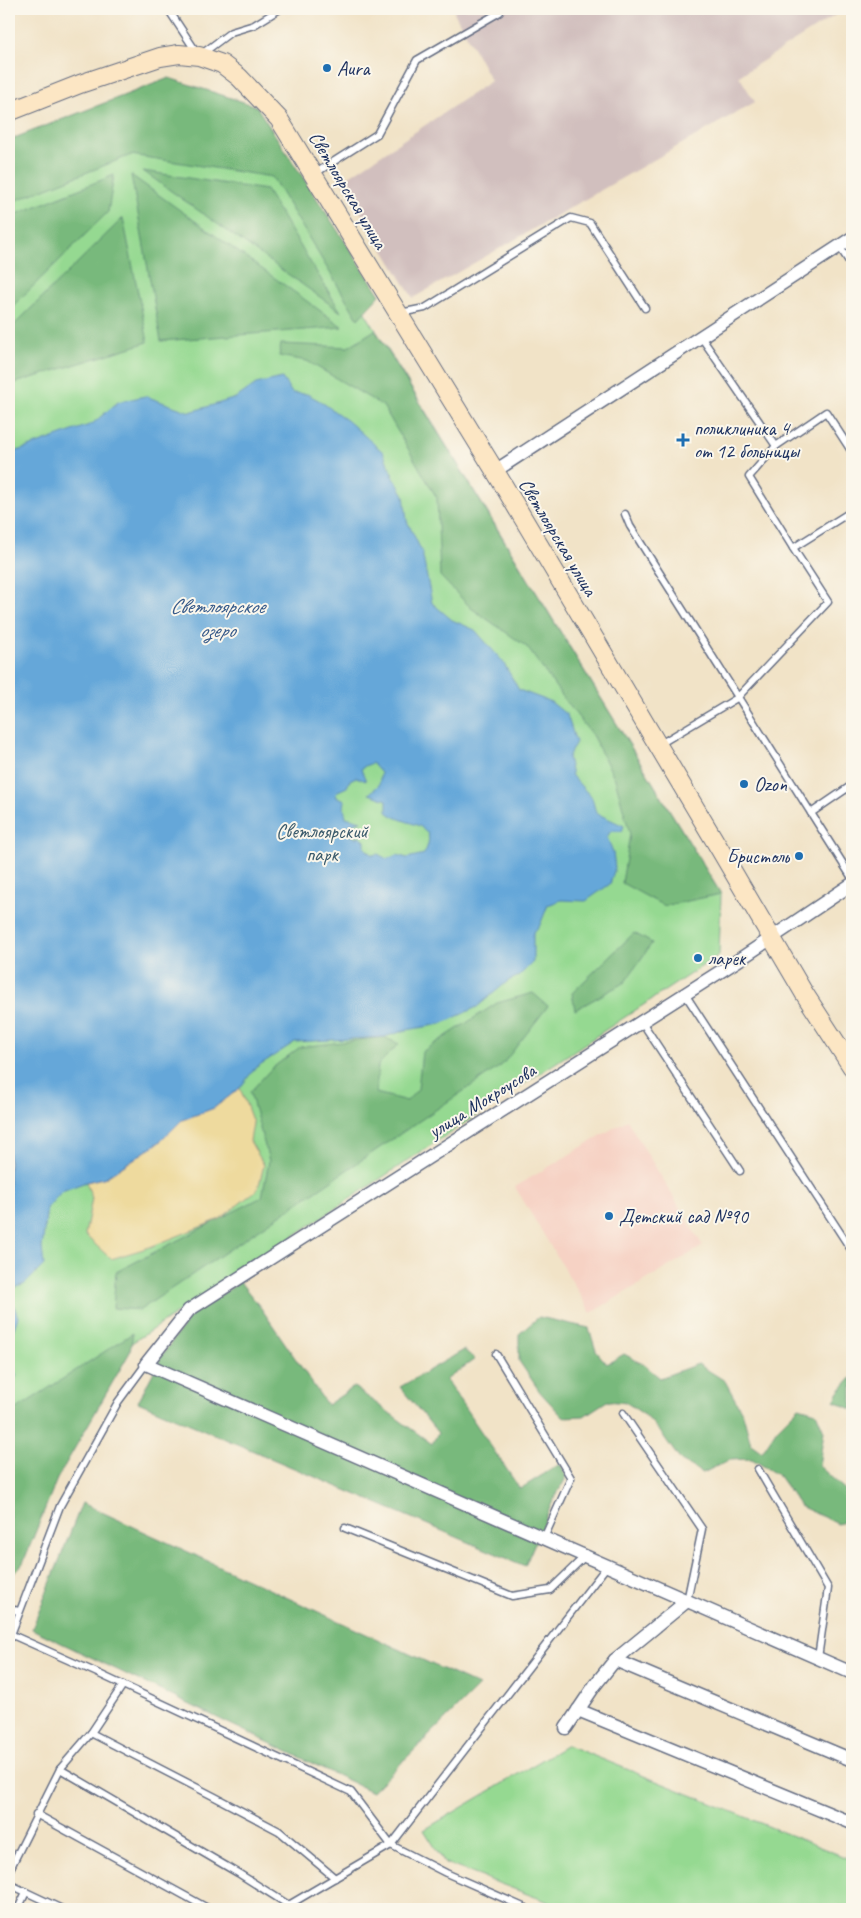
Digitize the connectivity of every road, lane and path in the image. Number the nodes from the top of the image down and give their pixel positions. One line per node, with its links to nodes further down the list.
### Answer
1 (168, 9): 4 (lane)
2 (280, 9): 4 (lane)
3 (500, 9): 6 (lane)
4 (199, 56): 5 (main road, Светлоярская улица); 6 (main road, Светлоярская улица)
5 (9, 112)
6 (313, 174): 11 (main road, Светлоярская улица)
7 (852, 238): 8 (street)
8 (839, 246): 9 (lane); 12 (street)
9 (852, 266)
10 (645, 308): 11 (lane)
11 (399, 314): 15 (main road, Светлоярская улица)
12 (701, 336): 13 (lane); 15 (street)
13 (776, 446): 14 (lane); 18 (lane)
14 (852, 452)
15 (495, 471): 20 (main road, Светлоярская улица)
16 (852, 511): 18 (lane)
17 (625, 514): 19 (lane)
18 (793, 548): 19 (lane)
19 (737, 698): 20 (lane); 22 (lane)
20 (658, 745): 25 (main road, Светлоярская улица)
21 (852, 786): 22 (lane)
22 (811, 813): 23 (lane)
23 (852, 878)
24 (852, 884): 25 (street, улица Мокроусова)
25 (772, 939): 26 (street, улица Мокроусова); 28 (main road, Светлоярская улица)
26 (685, 994): 27 (street, улица Мокроусова); 30 (lane)
27 (642, 1022): 29 (lane); 32 (street, улица Мокроусова)
28 (852, 1067)
29 (740, 1172)
30 (852, 1251)
31 (496, 1354): 36 (lane)
32 (146, 1364): 36 (street); 41 (lane)
33 (623, 1413): 39 (lane)
34 (758, 1469): 43 (lane)
35 (344, 1528): 37 (lane)
36 (544, 1538): 37 (street)
37 (585, 1556): 38 (street)
38 (607, 1566): 39 (street); 54 (lane)
39 (687, 1601): 43 (street); 44 (street)
40 (9, 1609): 41 (lane)
41 (19, 1611): 42 (lane)
42 (10, 1637): 46 (lane)
43 (818, 1658): 45 (street)
44 (615, 1660): 47 (street); 50 (street)
45 (852, 1673)
46 (123, 1685): 49 (lane); 54 (lane)
47 (578, 1710): 48 (street); 53 (street)
48 (566, 1728)
49 (91, 1733): 51 (lane); 56 (lane)
50 (852, 1760)
51 (60, 1769): 52 (lane); 59 (lane)
52 (36, 1814): 55 (lane); 62 (lane)
53 (852, 1823)
54 (391, 1845): 56 (lane); 64 (lane)
55 (9, 1871)
56 (335, 1878): 59 (lane)
57 (9, 1884): 58 (lane)
58 (26, 1892): 60 (lane); 61 (lane)
59 (292, 1907): 63 (lane)
60 (18, 1909)
61 (62, 1909)
62 (209, 1909)
63 (282, 1909)
64 (528, 1909)

